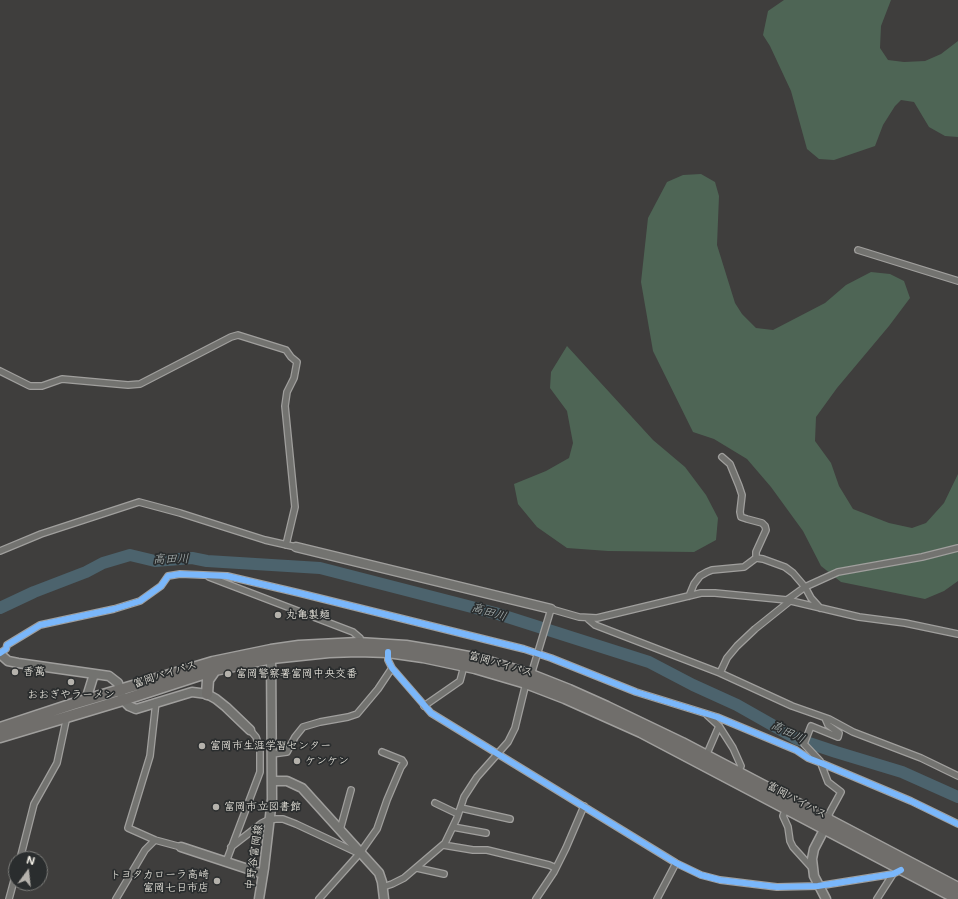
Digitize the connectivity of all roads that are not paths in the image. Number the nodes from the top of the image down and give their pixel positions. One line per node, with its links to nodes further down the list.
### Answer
1 (858, 250): 2 (street)
2 (958, 281)
3 (0, 371): 5 (street)
4 (722, 457): 9 (street)
5 (286, 545): 6 (street); 8 (street)
6 (296, 547): 15 (street)
7 (958, 548): 11 (street)
8 (0, 551)
9 (756, 558): 11 (street); 12 (street)
10 (201, 574): 18 (street); 20 (street); 22 (street)
11 (805, 588): 13 (street); 14 (street)
12 (689, 596): 13 (street); 16 (street)
13 (789, 600): 14 (street); 26 (street)
14 (820, 608): 17 (street)
15 (550, 612): 16 (street); 22 (street)
16 (588, 618): 26 (street)
17 (958, 634)
18 (361, 644): 21 (highway, 富岡バイパス); 28 (highway, 富岡バイパス)
19 (388, 652): 21 (highway, 富岡バイパス); 23 (highway, 富岡バイパス); 24 (street)
20 (0, 653): 27 (street)
21 (271, 654): 25 (highway, 富岡バイパス); 30 (highway, 富岡バイパス); 42 (street, 中野谷富岡線)
22 (538, 655): 28 (street); 34 (street)
23 (464, 666): 28 (highway, 富岡バイパス); 33 (street)
24 (392, 668): 33 (street); 42 (street)
25 (215, 670): 29 (highway); 30 (highway, 富岡バイパス)
26 (720, 673): 36 (street)
27 (94, 674): 30 (street); 31 (street)
28 (529, 679): 43 (street); 44 (highway, 富岡バイパス); 52 (highway, 富岡バイパス)
29 (208, 694): 32 (street); 39 (street)
30 (122, 695): 31 (highway, 富岡バイパス); 32 (street); 35 (highway, 富岡バイパス)
31 (86, 700): 38 (highway, 富岡バイパス)
32 (156, 702): 61 (street)
33 (424, 706): 43 (street)
34 (705, 713): 37 (street); 45 (street)
35 (67, 716): 40 (highway, 富岡バイパス); 65 (street)
36 (825, 718): 45 (street); 47 (street)
37 (719, 726): 44 (street); 46 (street)
38 (0, 728)
39 (250, 730): 64 (street)
40 (0, 737)
41 (382, 752): 66 (street)
42 (272, 754): 48 (street, 中野谷富岡線)
43 (498, 754): 51 (street); 53 (street)
44 (706, 756): 46 (highway, 富岡バイパス)
45 (821, 763): 56 (street); 57 (street)
46 (738, 772): 56 (highway, 富岡バイパス)
47 (958, 776)
48 (272, 781): 54 (street, 中野谷富岡線); 59 (street)
49 (351, 790): 59 (street)
50 (435, 803): 53 (street)
51 (584, 806): 68 (street); 70 (street)
52 (786, 808): 56 (highway, 富岡バイパス); 71 (street)
53 (460, 811): 55 (street); 58 (street)
54 (270, 819): 64 (street); 66 (street); 73 (street, 中野谷富岡線)
55 (510, 819)
56 (827, 824): 71 (street); 72 (highway, 富岡バイパス); 77 (highway, 富岡バイパス)
57 (958, 824)
58 (453, 827): 60 (street); 62 (street)
59 (340, 830): 66 (street)
60 (486, 833)
61 (155, 840): 63 (street); 78 (street)
62 (443, 845): 69 (street); 70 (street)
63 (181, 847): 67 (street)
64 (231, 847): 67 (street)
65 (22, 851)
66 (360, 854): 76 (street); 80 (street)
67 (226, 862): 73 (street)
68 (676, 863): 75 (street); 83 (street)
69 (417, 868): 74 (street); 76 (street)
70 (556, 868): 82 (street)
71 (812, 868): 75 (street)
72 (897, 872): 75 (street); 85 (street); 86 (highway, 富岡バイパス)
73 (263, 874): 79 (street, 中野谷富岡線)
74 (444, 874)
75 (818, 886): 84 (street)
76 (383, 887): 81 (street)
77 (958, 888)
78 (116, 899)
79 (258, 899)
80 (319, 899)
81 (384, 899)
82 (536, 899)
83 (657, 899)
84 (826, 899)
85 (877, 899)
86 (958, 899)

